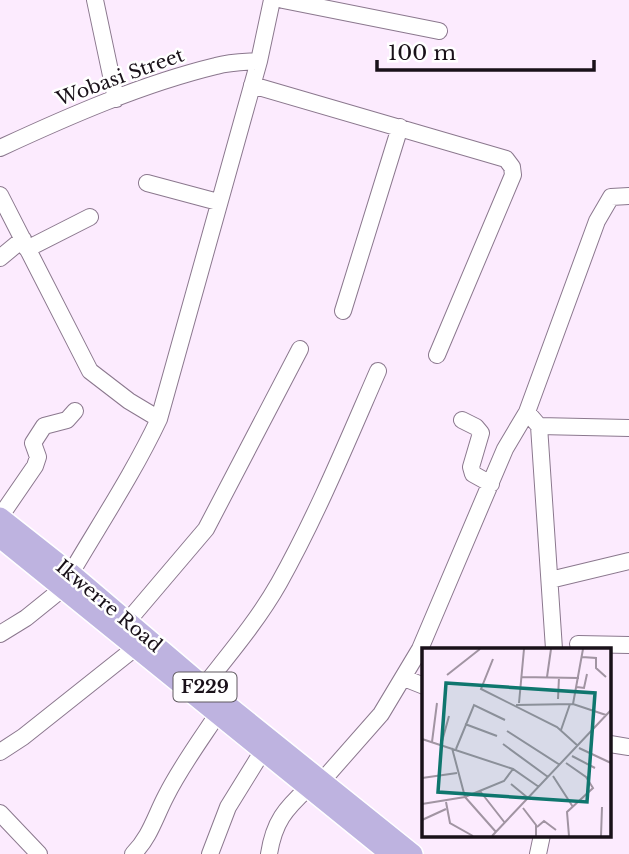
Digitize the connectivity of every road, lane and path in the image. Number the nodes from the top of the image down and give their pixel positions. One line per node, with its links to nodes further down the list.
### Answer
1 (95, 0): 7 (street)
2 (272, 0): 5 (street)
3 (283, 0): 4 (street)
4 (439, 31)
5 (259, 61): 6 (street); 7 (street, Wobasi Street)
6 (252, 85): 8 (street); 13 (street)
7 (116, 99): 9 (street, Wobasi Street)
8 (400, 127): 17 (street); 19 (street)
9 (0, 148)
10 (148, 183): 13 (street)
11 (0, 195): 15 (street)
12 (629, 196): 22 (street)
13 (218, 202): 23 (street)
14 (90, 217): 15 (street)
15 (25, 244): 16 (street); 23 (street)
16 (0, 258)
17 (343, 311)
18 (300, 349): 33 (street)
19 (437, 355)
20 (379, 371): 41 (street)
21 (75, 411): 28 (street)
22 (527, 412): 25 (street); 27 (street)
23 (159, 419): 32 (street)
24 (462, 420): 27 (street)
25 (539, 426): 26 (street); 31 (street)
26 (629, 428)
27 (491, 484): 39 (street)
28 (0, 517): 32 (main road, Ikwerre Road / F229)
29 (0, 537): 32 (main road, Ikwerre Road / F229)
30 (629, 561): 31 (street)
31 (550, 580): 37 (street)
32 (66, 581): 33 (main road, Ikwerre Road / F229); 34 (street); 38 (main road, Ikwerre Road / F229)
33 (127, 622): 41 (main road, Ikwerre Road / F229)
34 (0, 634)
35 (578, 645): 36 (street)
36 (629, 645)
37 (554, 648)
38 (135, 649): 42 (main road, Ikwerre Road / F229); 43 (street)
39 (404, 678): 40 (street); 45 (street)
40 (422, 685)
41 (204, 686): 45 (main road, Ikwerre Road / F229)
42 (217, 715): 44 (main road, Ikwerre Road / F229); 49 (street)
43 (0, 752)
44 (262, 752): 45 (main road, Ikwerre Road / F229); 50 (street)
45 (315, 785): 51 (street); 52 (main road, Ikwerre Road / F229); 53 (main road, Ikwerre Road / F229)
46 (0, 813): 48 (street)
47 (542, 836): 54 (street)
48 (39, 854)
49 (133, 854)
50 (210, 854)
51 (269, 854)
52 (390, 854)
53 (413, 854)
54 (538, 854)

